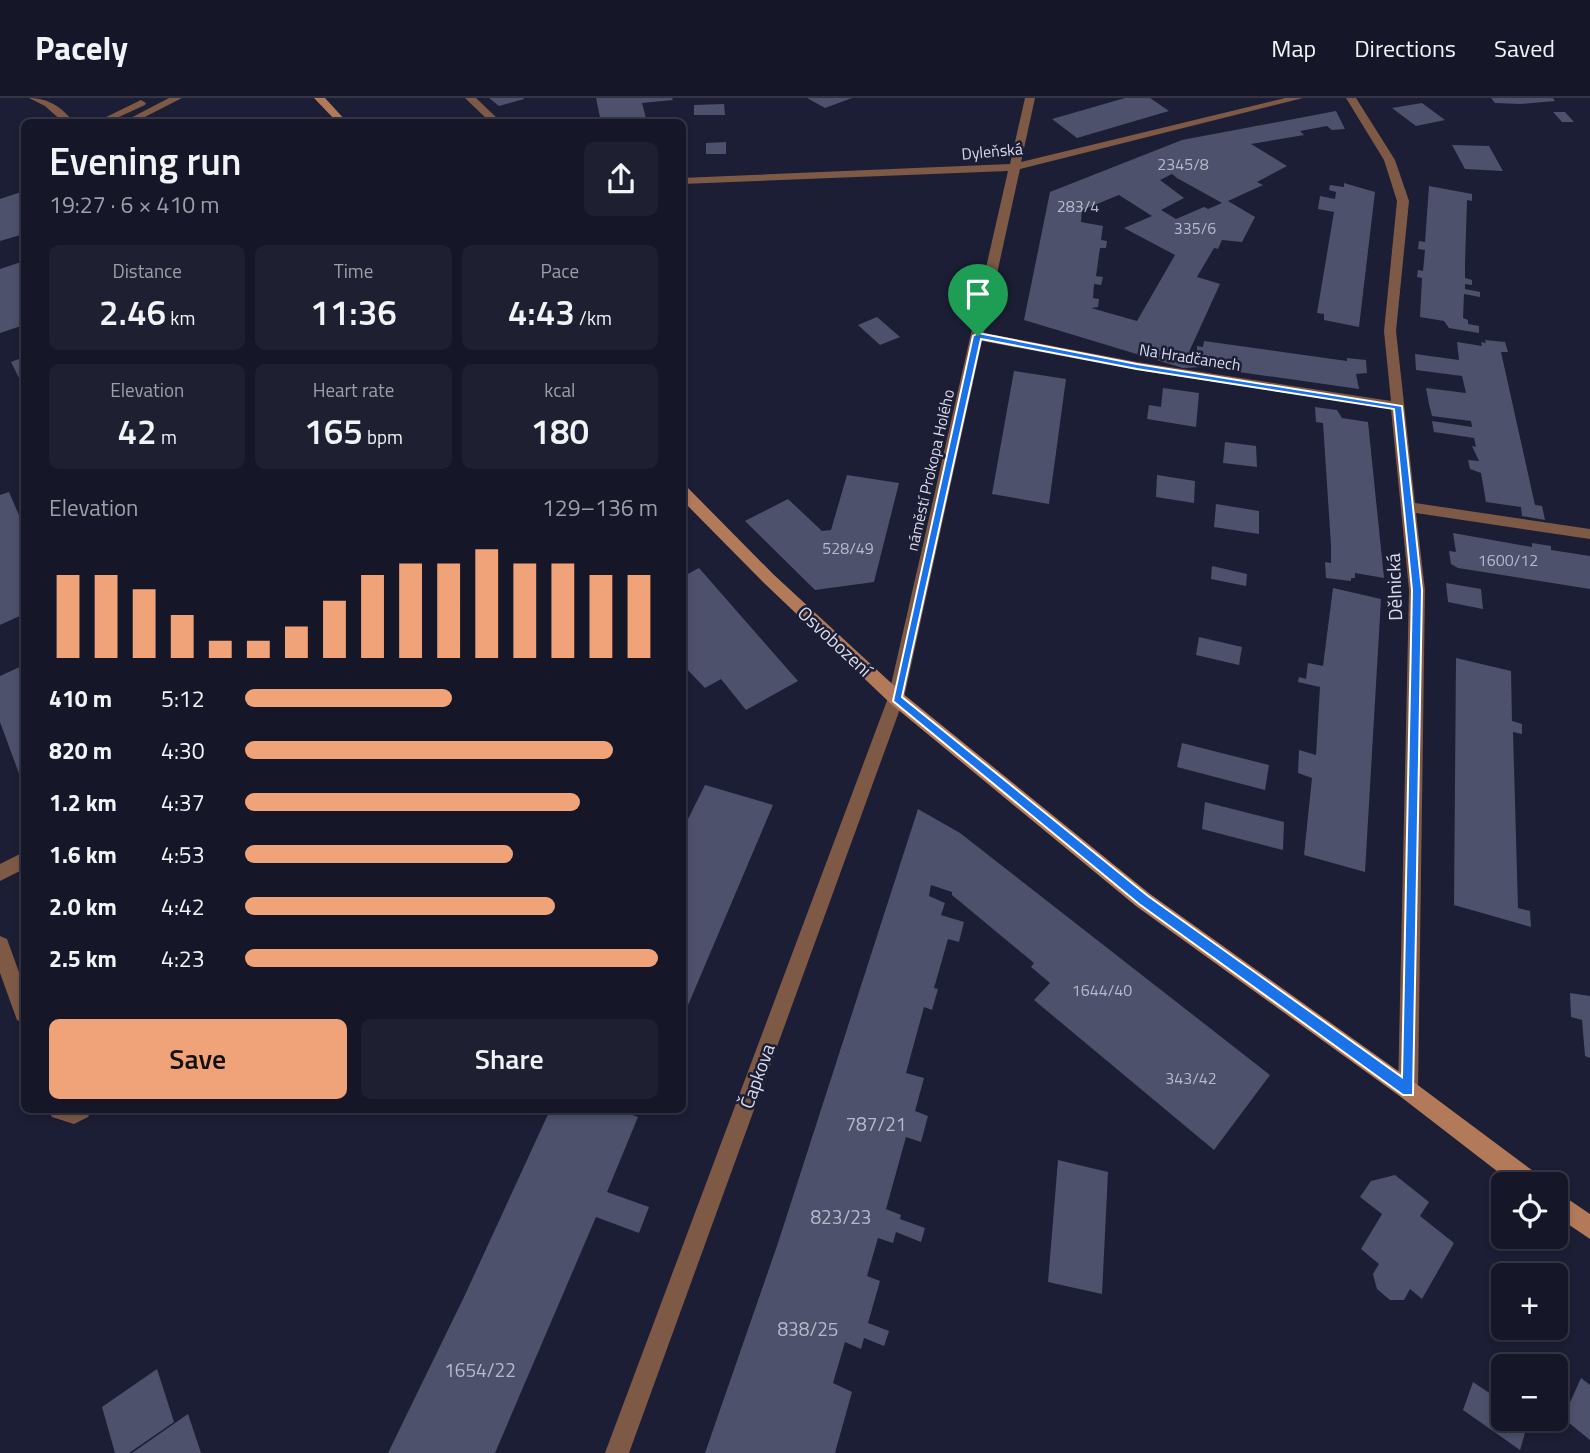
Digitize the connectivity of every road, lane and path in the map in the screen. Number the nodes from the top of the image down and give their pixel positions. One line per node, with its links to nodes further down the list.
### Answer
1 (34, 98): 9 (street)
2 (150, 98): 10 (street)
3 (177, 98): 11 (street)
4 (318, 98): 12 (street)
5 (470, 98): 13 (street)
6 (1030, 98): 14 (street, náměstí Prokopa Holého)
7 (1298, 98): 14 (street, Dyleňská)
8 (1351, 98): 17 (street, Dělnická)
9 (66, 119)
10 (107, 119)
11 (134, 119)
12 (339, 119)
13 (493, 119)
14 (1014, 167): 15 (street, Dyleňská); 16 (street, náměstí Prokopa Holého)
15 (686, 181)
16 (978, 336): 17 (street, Na Hradčanech); 21 (street, náměstí Prokopa Holého)
17 (1398, 406): 19 (street, Dělnická)
18 (686, 495): 21 (street, Osvobození)
19 (1411, 507): 20 (street); 26 (street, Dělnická)
20 (1590, 534)
21 (896, 698): 26 (street, Osvobození); 30 (street, Čapkova)
22 (21, 862): 23 (street)
23 (0, 873)
24 (0, 945): 25 (street)
25 (21, 1004)
26 (1408, 1090): 27 (street, Osvobození)
27 (1516, 1172)
28 (1568, 1211): 29 (street)
29 (1590, 1228)
30 (617, 1453)

